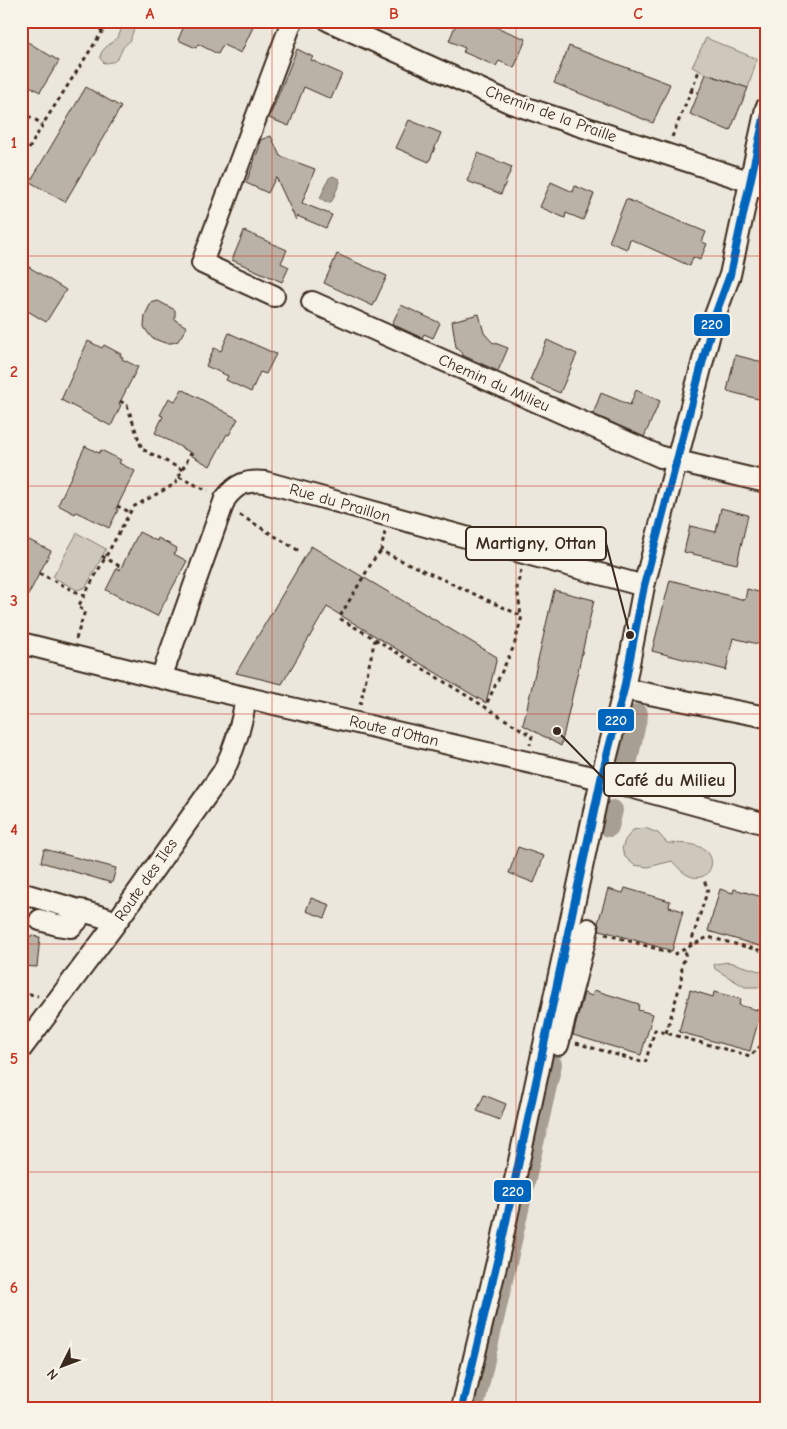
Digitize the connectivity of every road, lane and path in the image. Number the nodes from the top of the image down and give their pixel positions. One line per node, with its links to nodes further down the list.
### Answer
1 (86, 21): 5 (path)
2 (109, 21): 5 (path)
3 (292, 21): 15 (street)
4 (329, 21): 12 (street, Chemin de la Praille)
5 (103, 31): 11 (path)
6 (699, 71): 7 (path)
7 (691, 90): 8 (path); 12 (path)
8 (698, 93)
9 (766, 108): 14 (street)
10 (21, 112): 11 (path)
11 (44, 124): 13 (path)
12 (665, 154): 14 (street, Chemin de la Praille)
13 (21, 163)
14 (758, 185): 21 (street)
15 (274, 296)
16 (312, 302): 21 (street, Chemin du Milieu)
17 (25, 309): 18 (path)
18 (21, 316)
19 (120, 401): 22 (path)
20 (191, 453): 22 (path)
21 (678, 461): 24 (street, Chemin du Milieu); 35 (street)
22 (183, 470): 23 (path)
23 (179, 477): 25 (path); 27 (path)
24 (766, 482)
25 (224, 502): 28 (street, Rue du Praillon); 30 (path); 42 (street)
26 (117, 506): 27 (path)
27 (130, 512): 32 (path)
28 (388, 516): 29 (path); 31 (street, Rue du Praillon)
29 (381, 551): 39 (path); 40 (path)
30 (301, 552)
31 (525, 554): 35 (street, Rue du Praillon); 39 (path)
32 (104, 558): 33 (path); 37 (path)
33 (121, 567)
34 (39, 573): 37 (path)
35 (644, 586): 43 (street)
36 (81, 589): 37 (path)
37 (84, 596): 38 (path)
38 (82, 616)
39 (522, 616): 45 (path)
40 (375, 639): 45 (path); 47 (path)
41 (21, 644): 42 (street, Route d'Ottan)
42 (161, 678): 44 (street, Route d'Ottan)
43 (624, 689): 46 (street); 49 (street)
44 (246, 698): 47 (street, Route d'Ottan); 55 (street, Route des Iles)
45 (485, 707): 48 (path)
46 (766, 717)
47 (357, 722): 49 (street, Route d'Ottan)
48 (529, 751)
49 (601, 779): 50 (street, Route d'Ottan); 63 (street)
50 (766, 824)
51 (703, 878): 57 (path)
52 (21, 894): 53 (street)
53 (81, 910): 54 (street); 55 (street)
54 (40, 920)
55 (115, 924): 62 (street, Route des Iles)
56 (588, 929): 57 (path); 61 (street)
57 (688, 947): 58 (path); 59 (path)
58 (766, 952)
59 (666, 1033): 60 (path); 61 (path)
60 (766, 1041)
61 (558, 1045)
62 (21, 1049)
63 (462, 1408)

